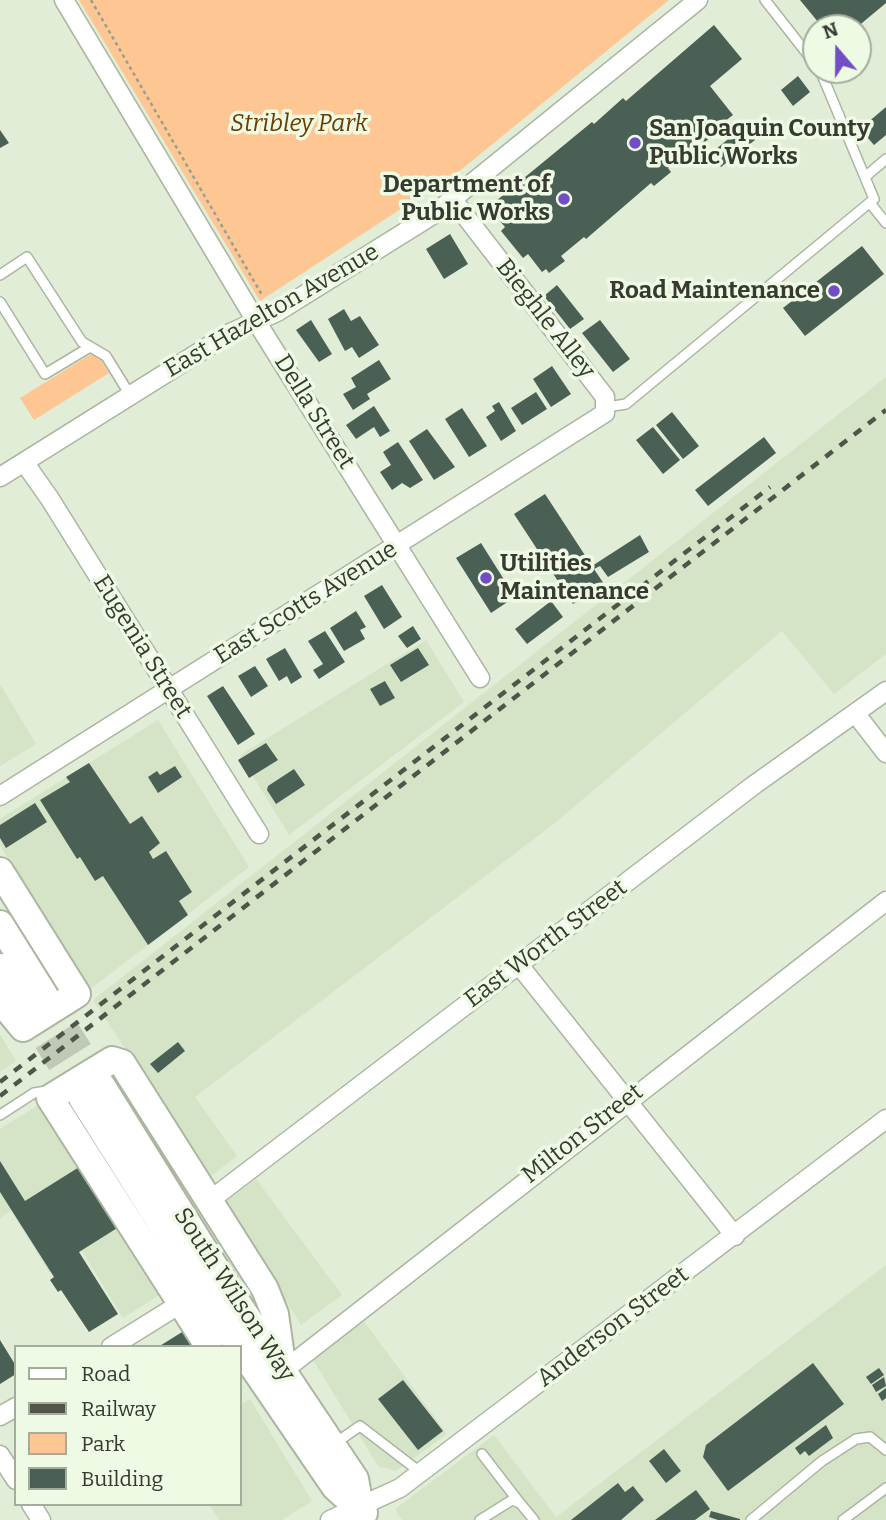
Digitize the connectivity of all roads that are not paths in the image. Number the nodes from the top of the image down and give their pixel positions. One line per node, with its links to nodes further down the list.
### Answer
1 (64, 0): 13 (street, Della Street)
2 (698, 0): 8 (street, East Hazelton Avenue)
3 (765, 0): 4 (lane)
4 (802, 47)
5 (826, 84): 7 (lane)
6 (886, 159): 7 (lane)
7 (865, 177): 9 (lane)
8 (453, 200): 13 (street, East Hazelton Avenue); 16 (street, Bieghle Alley)
9 (870, 202): 10 (lane); 16 (lane)
10 (886, 223)
11 (0, 275): 14 (lane)
12 (0, 302): 14 (lane)
13 (256, 321): 15 (street, East Hazelton Avenue); 19 (street, Della Street)
14 (90, 346): 15 (lane)
15 (130, 395): 17 (street, East Hazelton Avenue)
16 (607, 407): 19 (street, East Scotts Avenue)
17 (24, 461): 18 (street, East Hazelton Avenue); 21 (street, Eugenia Street)
18 (0, 477)
19 (398, 546): 20 (street, Della Street); 21 (street, East Scotts Avenue)
20 (480, 678)
21 (168, 690): 25 (street, East Scotts Avenue); 26 (street, Eugenia Street)
22 (886, 691): 23 (street, East Worth Street)
23 (855, 713): 24 (street); 30 (street, East Worth Street)
24 (886, 753)
25 (0, 796)
26 (259, 834)
27 (0, 871): 32 (main road)
28 (886, 901): 34 (street, Milton Street)
29 (0, 925): 31 (main road)
30 (519, 965): 34 (street); 37 (street, East Worth Street)
31 (0, 967)
32 (0, 1000)
33 (50, 1098): 35 (lane); 37 (main road); 39 (main road)
34 (625, 1101): 38 (street); 45 (street, Milton Street)
35 (0, 1115)
36 (886, 1119): 38 (street, Anderson Street)
37 (209, 1201): 45 (main road)
38 (735, 1236): 50 (street, Anderson Street)
39 (180, 1304): 40 (street); 41 (main road)
40 (114, 1345)
41 (208, 1345)
42 (238, 1345): 45 (main road, South Wilson Way)
43 (242, 1350): 45 (main road, South Wilson Way)
44 (242, 1368): 45 (main road)
45 (273, 1377): 46 (main road, South Wilson Way); 54 (main road, South Wilson Way)
46 (332, 1445): 50 (lane); 54 (main road, South Wilson Way)
47 (886, 1450): 58 (lane)
48 (482, 1454): 53 (lane)
49 (0, 1455): 51 (street)
50 (420, 1472): 54 (street, Anderson Street)
51 (14, 1477)
52 (886, 1488): 59 (lane)
53 (520, 1503): 56 (lane); 57 (lane)
54 (364, 1513): 55 (street, Anderson Street)
55 (330, 1520)
56 (481, 1520)
57 (534, 1520)
58 (751, 1520)
59 (843, 1520)

